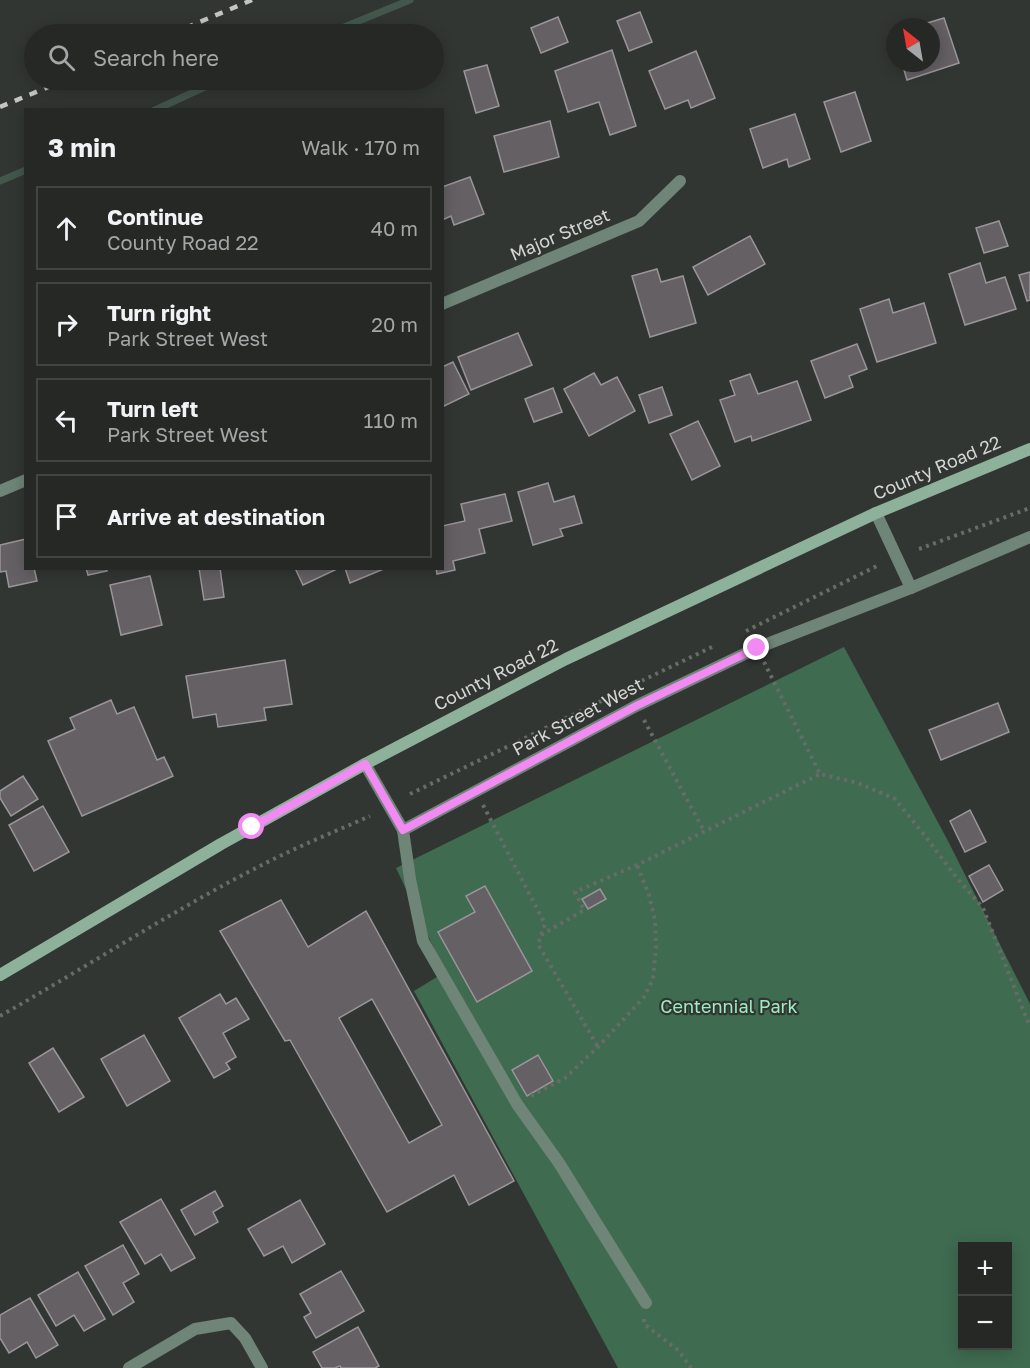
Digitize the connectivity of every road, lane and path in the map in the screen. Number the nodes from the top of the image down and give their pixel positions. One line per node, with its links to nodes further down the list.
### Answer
1 (680, 182): 2 (street, Major Street)
2 (444, 303)
3 (1030, 449): 7 (main road, County Road 22)
4 (24, 481): 5 (street)
5 (0, 491)
6 (1030, 508): 9 (path)
7 (876, 513): 10 (street); 13 (main road, County Road 22)
8 (1030, 537): 10 (street, Park Street West)
9 (919, 549)
10 (911, 588): 11 (street, Park Street West)
11 (757, 648): 12 (street, Park Street West); 14 (path)
12 (636, 706): 15 (street, Park Street West); 18 (path)
13 (365, 764): 17 (street); 21 (main road, County Road 22)
14 (820, 774): 18 (path); 23 (path)
15 (476, 791): 17 (street, Park Street West); 20 (path)
16 (370, 816): 22 (path)
17 (403, 830): 25 (street)
18 (704, 831): 19 (path)
19 (637, 865): 20 (path); 24 (path)
20 (541, 935): 24 (path)
21 (0, 975)
22 (0, 1016)
23 (1030, 1027)
24 (598, 1047): 25 (path)
25 (517, 1104): 26 (street)
26 (646, 1303): 29 (path)
27 (129, 1368): 28 (street)
28 (262, 1368)
29 (691, 1368)

